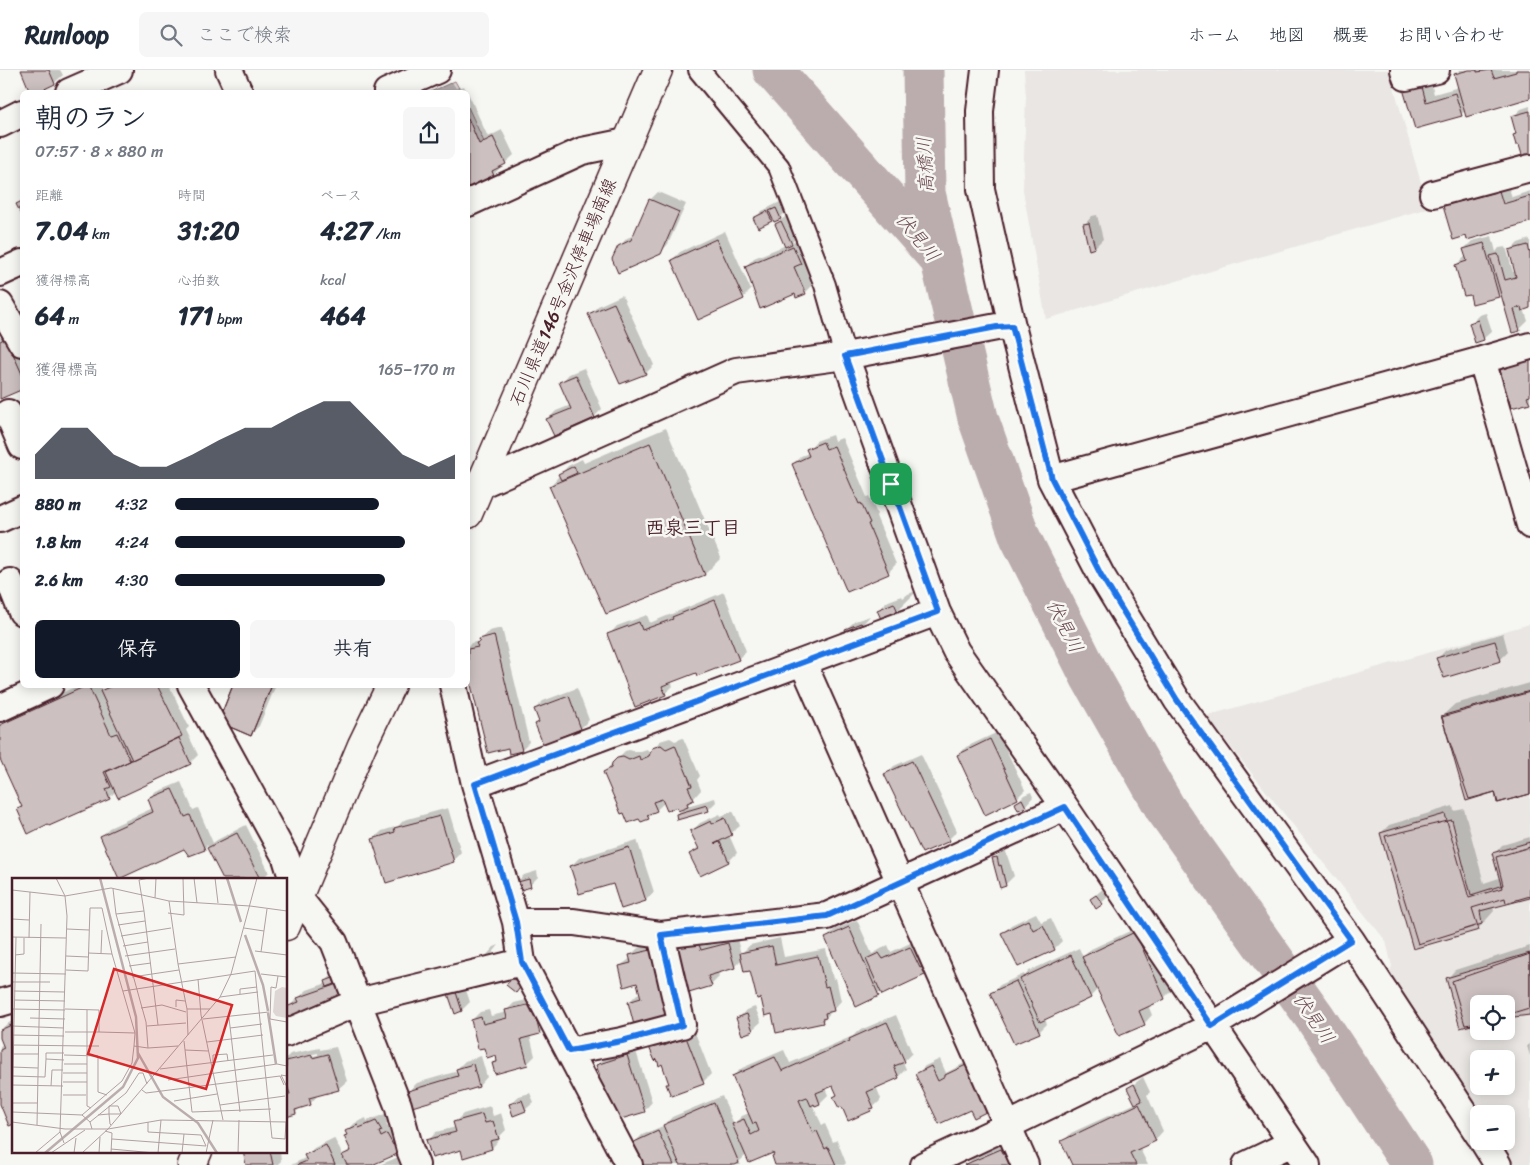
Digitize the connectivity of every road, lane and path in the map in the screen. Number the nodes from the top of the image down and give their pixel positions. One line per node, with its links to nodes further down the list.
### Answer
1 (119, 70): 9 (street)
2 (229, 70): 10 (street)
3 (437, 70): 11 (street)
4 (658, 70): 14 (main road, 石川県道146号金沢停車場南線)
5 (699, 70): 24 (street)
6 (985, 70): 21 (street)
7 (1404, 70): 8 (street)
8 (1436, 70)
9 (74, 90)
10 (238, 90)
11 (392, 90)
12 (20, 115): 13 (street)
13 (0, 124)
14 (626, 142): 17 (street); 29 (main road, 石川県道146号金沢停車場南線)
15 (1530, 168): 16 (street)
16 (1433, 194)
17 (470, 202)
18 (20, 263): 19 (street)
19 (0, 273)
20 (0, 305): 22 (street)
21 (1004, 327): 24 (street); 28 (street)
22 (20, 340)
23 (1530, 346): 25 (street)
24 (849, 356): 29 (street); 36 (street)
25 (1482, 360): 28 (street); 33 (street)
26 (10, 412): 27 (street)
27 (20, 440)
28 (1052, 479): 50 (street)
29 (480, 485): 30 (main road, 石川県道146号金沢停車場南線)
30 (470, 509)
31 (20, 510): 32 (street)
32 (0, 519)
33 (1530, 525)
34 (10, 582): 35 (street)
35 (20, 607)
36 (938, 612): 37 (street); 44 (street)
37 (803, 663): 43 (street); 45 (street)
38 (43, 688): 42 (street)
39 (193, 688): 46 (street)
40 (390, 688): 46 (main road)
41 (454, 688): 43 (street)
42 (0, 708)
43 (475, 784): 48 (street)
44 (1065, 807): 45 (street); 55 (street)
45 (900, 882): 49 (street); 59 (street)
46 (292, 900): 47 (main road); 53 (street)
47 (288, 917)
48 (516, 922): 49 (street); 51 (street)
49 (661, 935): 57 (street)
50 (1345, 943): 55 (street); 58 (street)
51 (522, 962): 53 (street); 57 (street)
52 (12, 999): 54 (street)
53 (358, 1002): 56 (street); 64 (street)
54 (0, 1003)
55 (1220, 1022): 59 (street); 60 (street)
56 (288, 1032)
57 (569, 1051): 65 (street)
58 (1470, 1123)
59 (1007, 1126): 66 (street); 67 (street)
60 (1292, 1143): 68 (street); 69 (street)
61 (1488, 1150): 70 (street)
62 (198, 1152): 63 (main road)
63 (192, 1165)
64 (416, 1165)
65 (629, 1165)
66 (924, 1165)
67 (1025, 1165)
68 (1246, 1165)
69 (1307, 1165)
70 (1498, 1165)

